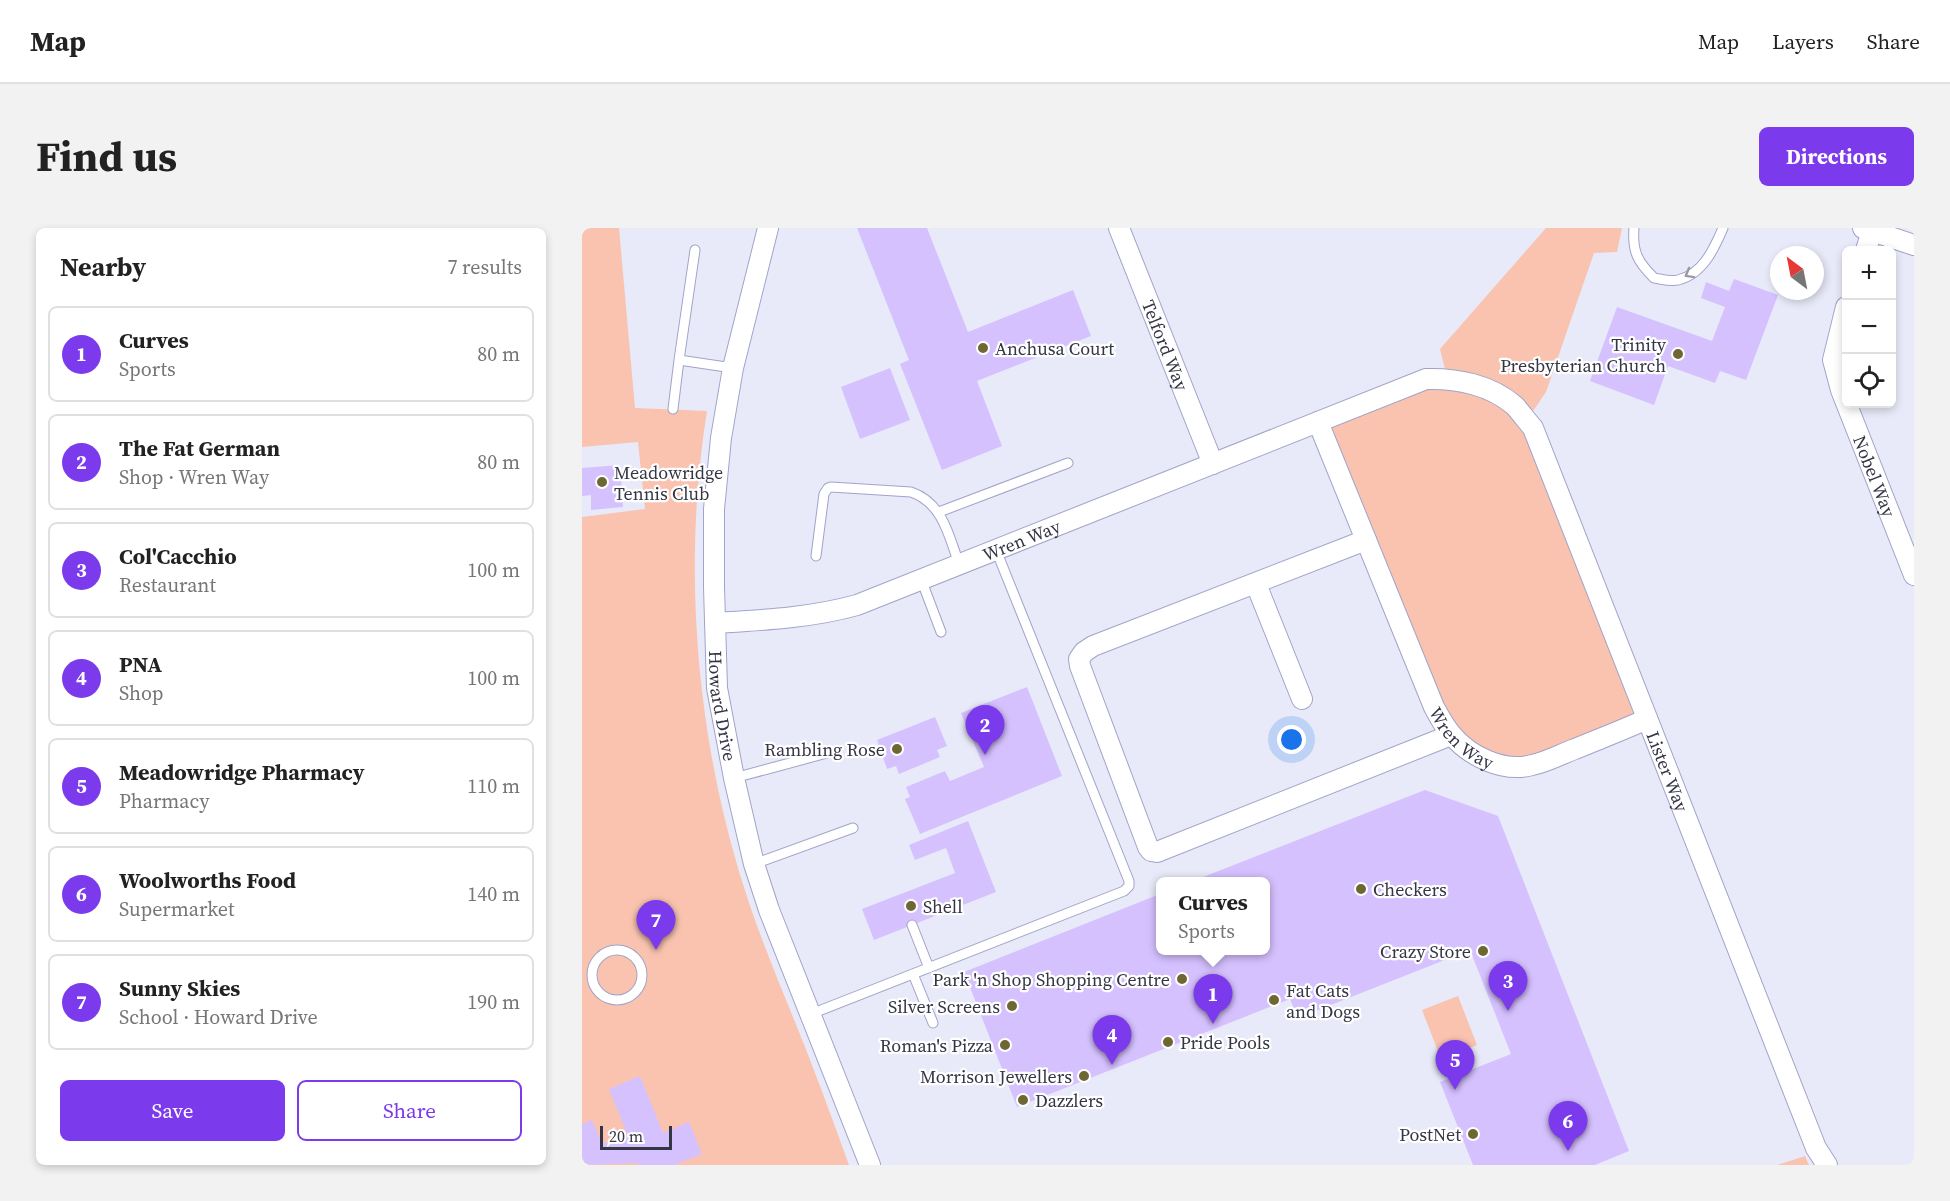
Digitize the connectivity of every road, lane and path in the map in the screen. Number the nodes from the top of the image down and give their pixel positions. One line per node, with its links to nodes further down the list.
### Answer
1 (768, 228): 11 (street, Howard Drive)
2 (1119, 228): 16 (street, Telford Way)
3 (1634, 228): 4 (lane, one-way to 3)
4 (1723, 228)
5 (1867, 230): 6 (street); 7 (street)
6 (1914, 245)
7 (1866, 246)
8 (696, 250): 10 (lane)
9 (1842, 321): 22 (street, Nobel Way)
10 (679, 360): 11 (lane); 13 (lane)
11 (733, 368): 25 (street, Howard Drive)
12 (1492, 392): 14 (street, Wren Way); 28 (street, Lister Way)
13 (673, 409)
14 (1318, 422): 16 (street, Wren Way); 18 (street, Wren Way)
15 (1068, 463): 17 (lane)
16 (1213, 464): 19 (street, Wren Way)
17 (939, 512): 20 (lane); 21 (lane)
18 (1366, 540): 24 (street); 29 (street, Wren Way)
19 (996, 550): 21 (street, Wren Way); 36 (lane)
20 (816, 556)
21 (959, 564): 23 (street, Wren Way)
22 (1914, 574)
23 (921, 579): 25 (street, Wren Way); 26 (lane)
24 (1256, 584): 27 (street); 29 (street)
25 (715, 623): 31 (street, Howard Drive)
26 (941, 632)
27 (1302, 699)
28 (1647, 718): 29 (street, Wren Way); 41 (street, Lister Way)
29 (1451, 735)
30 (827, 753): 31 (lane)
31 (734, 778): 33 (street, Howard Drive)
32 (853, 828): 33 (lane)
33 (754, 864): 38 (street, Howard Drive)
34 (912, 925): 36 (lane)
35 (640, 964): 35 (lane)
36 (928, 968): 37 (lane)
37 (913, 974): 38 (lane); 39 (lane)
38 (810, 1014): 40 (street, Howard Drive)
39 (933, 1023)
40 (870, 1165)
41 (1827, 1165)

